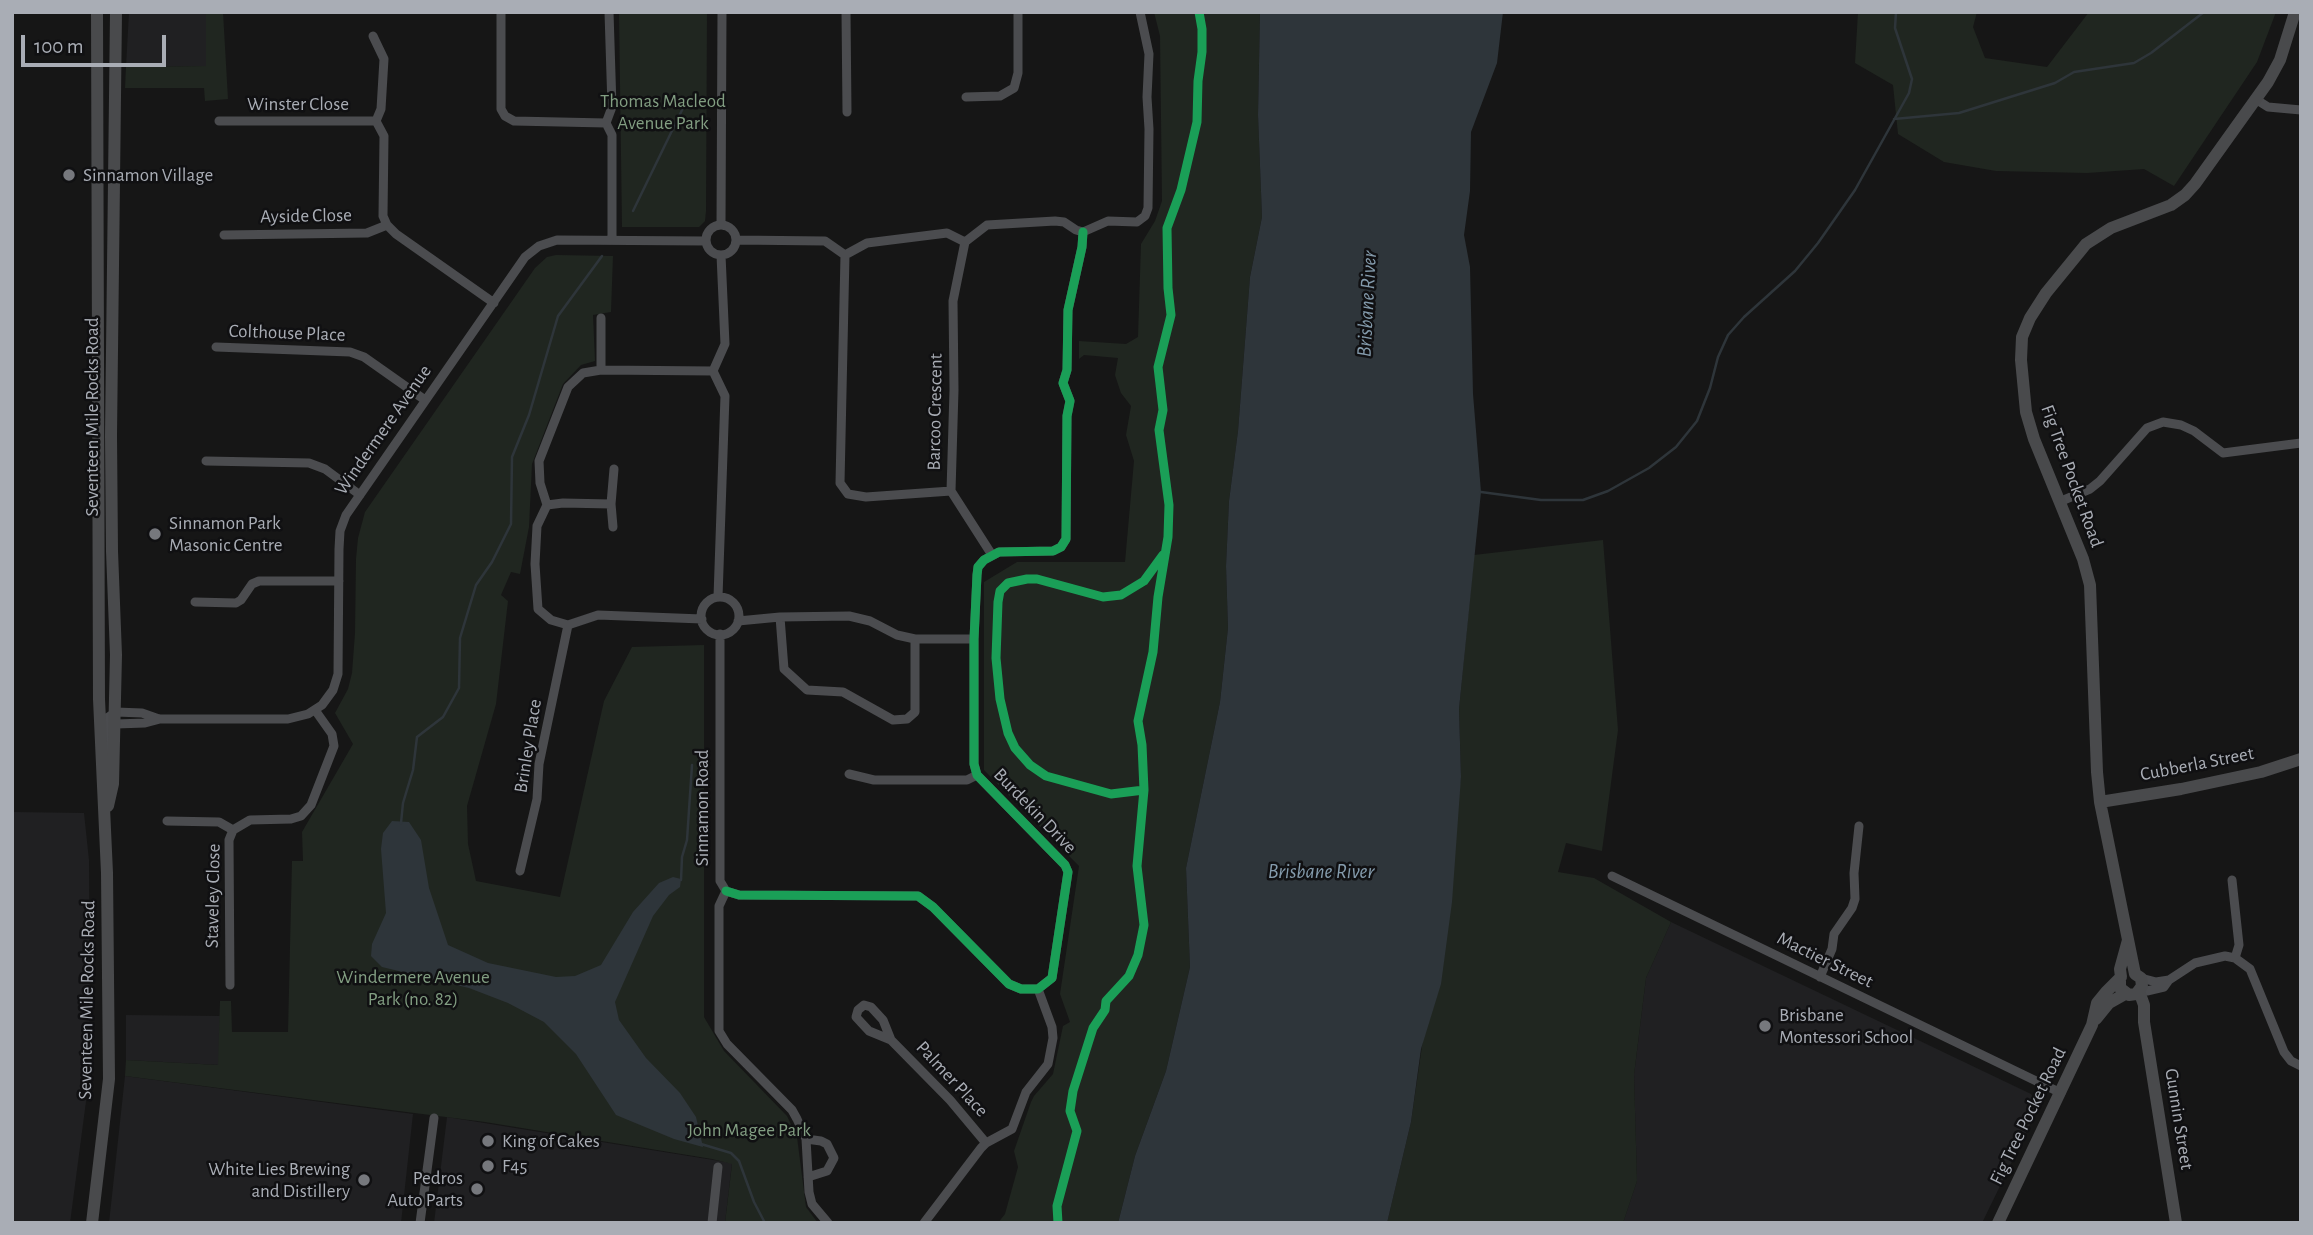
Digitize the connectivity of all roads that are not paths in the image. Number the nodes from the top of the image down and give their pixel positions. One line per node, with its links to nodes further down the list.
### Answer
1 (96, 12): 55 (main road, Seventeen Mile Rocks Road)
2 (116, 12): 55 (main road, Seventeen Mile Rocks Road)
3 (501, 12): 17 (street)
4 (610, 12): 17 (street)
5 (722, 12): 19 (street)
6 (846, 12): 14 (street)
7 (1018, 12): 11 (street)
8 (1140, 12): 20 (street)
9 (2295, 12): 12 (main road, Fig Tree Pocket Road)
10 (373, 36): 16 (street)
11 (965, 97)
12 (2257, 100): 13 (street); 39 (main road, Fig Tree Pocket Road)
13 (2301, 110)
14 (847, 112)
15 (219, 121): 16 (street, Winster Close)
16 (376, 121): 18 (street)
17 (606, 123): 22 (street)
18 (387, 225): 21 (street, Ayside Close); 28 (street)
19 (721, 225): 23 (street); 24 (street)
20 (1083, 232): 25 (street); 43 (street)
21 (224, 234)
22 (612, 240): 24 (street, Windermere Avenue); 28 (street, Windermere Avenue)
23 (736, 240): 26 (street); 27 (street)
24 (706, 241): 26 (street)
25 (965, 242): 27 (street); 37 (street, Barcoo Crescent)
26 (722, 255): 32 (street)
27 (845, 255): 37 (street, Barcoo Crescent)
28 (494, 303): 33 (street, Windermere Avenue)
29 (601, 318): 31 (street)
30 (216, 347): 33 (street, Colthouse Place)
31 (601, 370): 32 (street); 41 (street)
32 (713, 371): 45 (street)
33 (425, 400): 38 (street, Windermere Avenue)
34 (2301, 443): 39 (street)
35 (206, 461): 38 (street)
36 (614, 469): 40 (street)
37 (951, 491): 43 (street)
38 (360, 495): 44 (street, Windermere Avenue)
39 (2059, 502): 59 (main road, Fig Tree Pocket Road)
40 (611, 503): 41 (street); 42 (street)
41 (547, 505): 50 (street)
42 (613, 527)
43 (992, 555): 53 (street, Burdekin Drive)
44 (339, 581): 46 (street); 54 (street, Windermere Avenue)
45 (718, 597): 48 (street); 49 (street)
46 (195, 602)
47 (780, 617): 49 (street); 52 (street); 52 (street)
48 (702, 619): 50 (street); 51 (street)
49 (738, 621): 51 (street)
50 (568, 625): 64 (street, Brinley Place)
51 (720, 634): 67 (street, Sinnamon Road)
52 (915, 639): 53 (street)
53 (974, 639): 58 (street, Burdekin Drive)
54 (315, 710): 55 (street); 63 (street, Staveley Close)
55 (109, 718): 60 (main road, Seventeen Mile Rocks Road); 60 (main road, Seventeen Mile Rocks Road)
56 (2301, 759): 59 (main road, Cubberla Street)
57 (849, 774): 58 (street)
58 (977, 775): 74 (street, Burdekin Drive)
59 (2100, 802): 68 (main road, Fig Tree Pocket Road)
60 (104, 820): 84 (main road, Seventeen Mile Rocks Road)
61 (167, 821): 63 (street)
62 (1859, 826): 70 (street)
63 (233, 830): 72 (street, Staveley Close)
64 (520, 872)
65 (1612, 876): 70 (street, Mactier Street)
66 (2232, 880): 69 (street)
67 (726, 891): 74 (street); 80 (street, Sinnamon Road)
68 (2128, 940): 71 (main road, Fig Tree Pocket Road); 73 (main road, Fig Tree Pocket Road)
69 (2235, 958): 73 (street); 77 (street)
70 (1820, 977): 78 (street, Mactier Street)
71 (2121, 979): 73 (main road, Fig Tree Pocket Road); 75 (main road, Fig Tree Pocket Road)
72 (230, 985)
73 (2135, 987): 75 (main road, Fig Tree Pocket Road); 90 (main road, Gunnin Street)
74 (1038, 989): 81 (street)
75 (2092, 1025): 78 (main road, Fig Tree Pocket Road)
76 (891, 1040): 81 (street, Palmer Place)
77 (2301, 1066)
78 (2061, 1093): 89 (main road, Fig Tree Pocket Road)
79 (434, 1118): 85 (street)
80 (806, 1139): 83 (street); 83 (street)
81 (986, 1143): 88 (street)
82 (718, 1167): 86 (street)
83 (808, 1177): 87 (street)
84 (92, 1223)
85 (420, 1223)
86 (712, 1223)
87 (828, 1223)
88 (924, 1223)
89 (1998, 1223)
90 (2176, 1223)

